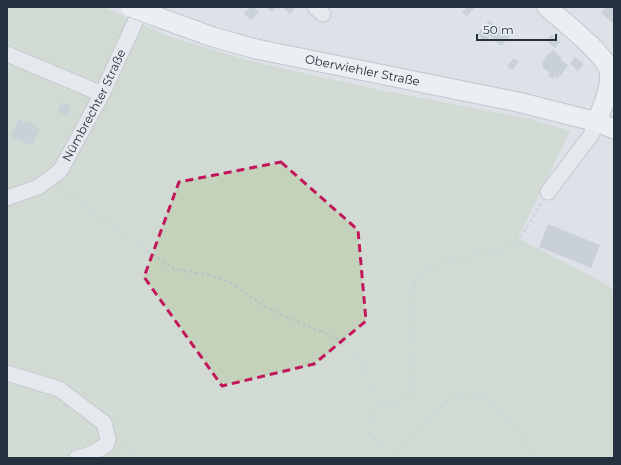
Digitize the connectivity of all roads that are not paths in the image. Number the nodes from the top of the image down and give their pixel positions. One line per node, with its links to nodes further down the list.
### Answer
1 (132, 7): 3 (main road, Oberwiehler Straße, bridge)
2 (547, 7): 6 (main road)
3 (147, 11): 5 (street, Nümbrechter Straße); 6 (main road, Oberwiehler Straße)
4 (7, 54): 5 (street)
5 (102, 94): 8 (street, Nümbrechter Straße)
6 (606, 125): 7 (street)
7 (548, 192)
8 (7, 198)
9 (7, 373): 10 (street)
10 (77, 458)

